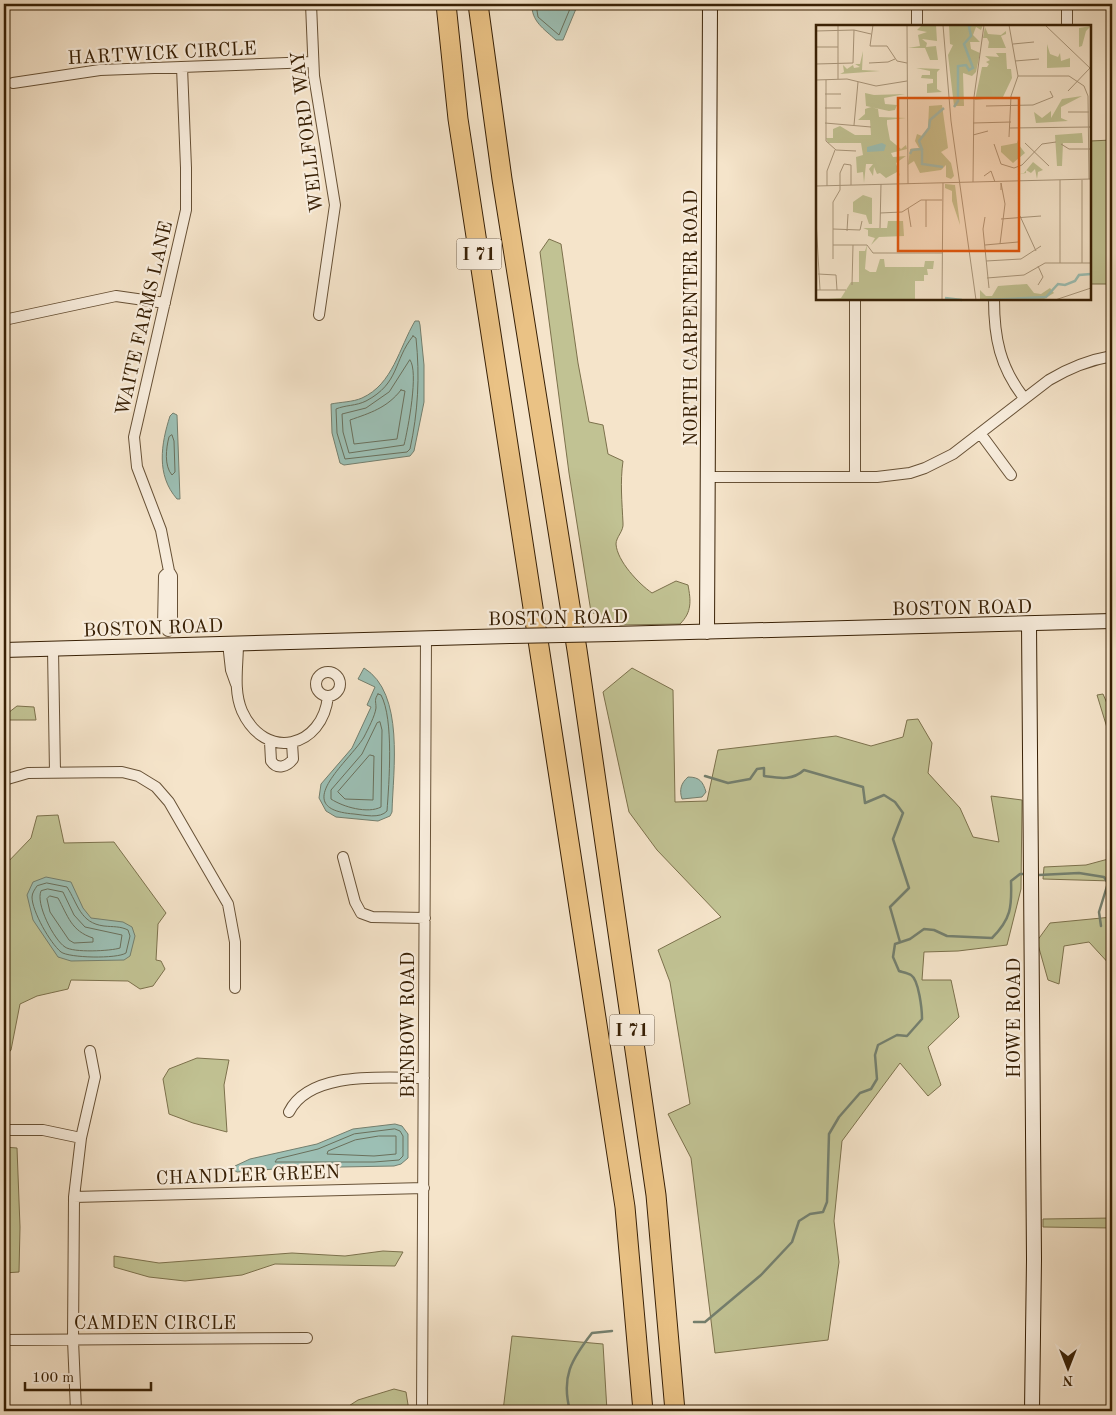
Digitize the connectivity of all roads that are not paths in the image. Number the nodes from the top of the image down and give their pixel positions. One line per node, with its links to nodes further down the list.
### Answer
1 (311, 4): 9 (street, WELLFORD WAY)
2 (446, 4): 51 (highway, I 71)
3 (478, 4): 52 (highway, I 71)
4 (710, 4): 21 (street, NORTH CARPENTER ROAD)
5 (916, 4): 7 (street)
6 (1067, 4): 8 (street)
7 (916, 25)
8 (1067, 25)
9 (313, 62): 10 (street, HARTWICK CIRCLE); 15 (street, WELLFORD WAY)
10 (182, 67): 11 (street, HARTWICK CIRCLE); 14 (street, WAITE FARMS LANE)
11 (13, 82)
12 (855, 300): 22 (street)
13 (994, 300): 18 (street)
14 (165, 303): 16 (street); 28 (street, WAITE FARMS LANE)
15 (319, 315)
16 (4, 320)
17 (1112, 356): 18 (street)
18 (1024, 398): 19 (street)
19 (980, 434): 20 (street); 22 (street)
20 (1012, 475)
21 (709, 476): 22 (street); 25 (street, NORTH CARPENTER ROAD)
22 (855, 477)
23 (1112, 621): 24 (street, BOSTON ROAD)
24 (1029, 624): 25 (street, BOSTON ROAD); 53 (street, HOWE ROAD)
25 (707, 632): 26 (street, BOSTON ROAD, bridge)
26 (426, 639): 27 (street, BOSTON ROAD); 37 (street, BENBOW ROAD)
27 (233, 643): 28 (street, BOSTON ROAD); 32 (street)
28 (169, 646): 29 (street, BOSTON ROAD)
29 (53, 649): 30 (street, BOSTON ROAD); 34 (street)
30 (4, 650)
31 (328, 696): 33 (street)
32 (270, 742): 33 (street); 33 (street)
33 (292, 743)
34 (55, 772): 35 (street); 38 (street)
35 (4, 780)
36 (343, 857): 37 (street)
37 (425, 918): 40 (street, BENBOW ROAD)
38 (235, 988)
39 (90, 1051): 43 (street)
40 (424, 1078): 41 (street); 44 (street, BENBOW ROAD)
41 (289, 1112)
42 (4, 1130): 43 (street)
43 (81, 1138): 45 (street)
44 (424, 1188): 45 (street, CHANDLER GREEN); 50 (street, BENBOW ROAD)
45 (74, 1197): 48 (street)
46 (307, 1338): 48 (street, CAMDEN CIRCLE)
47 (4, 1340): 48 (street, CAMDEN CIRCLE)
48 (73, 1340): 49 (street)
49 (76, 1411)
50 (422, 1411)
51 (643, 1411)
52 (675, 1411)
53 (1032, 1411)

